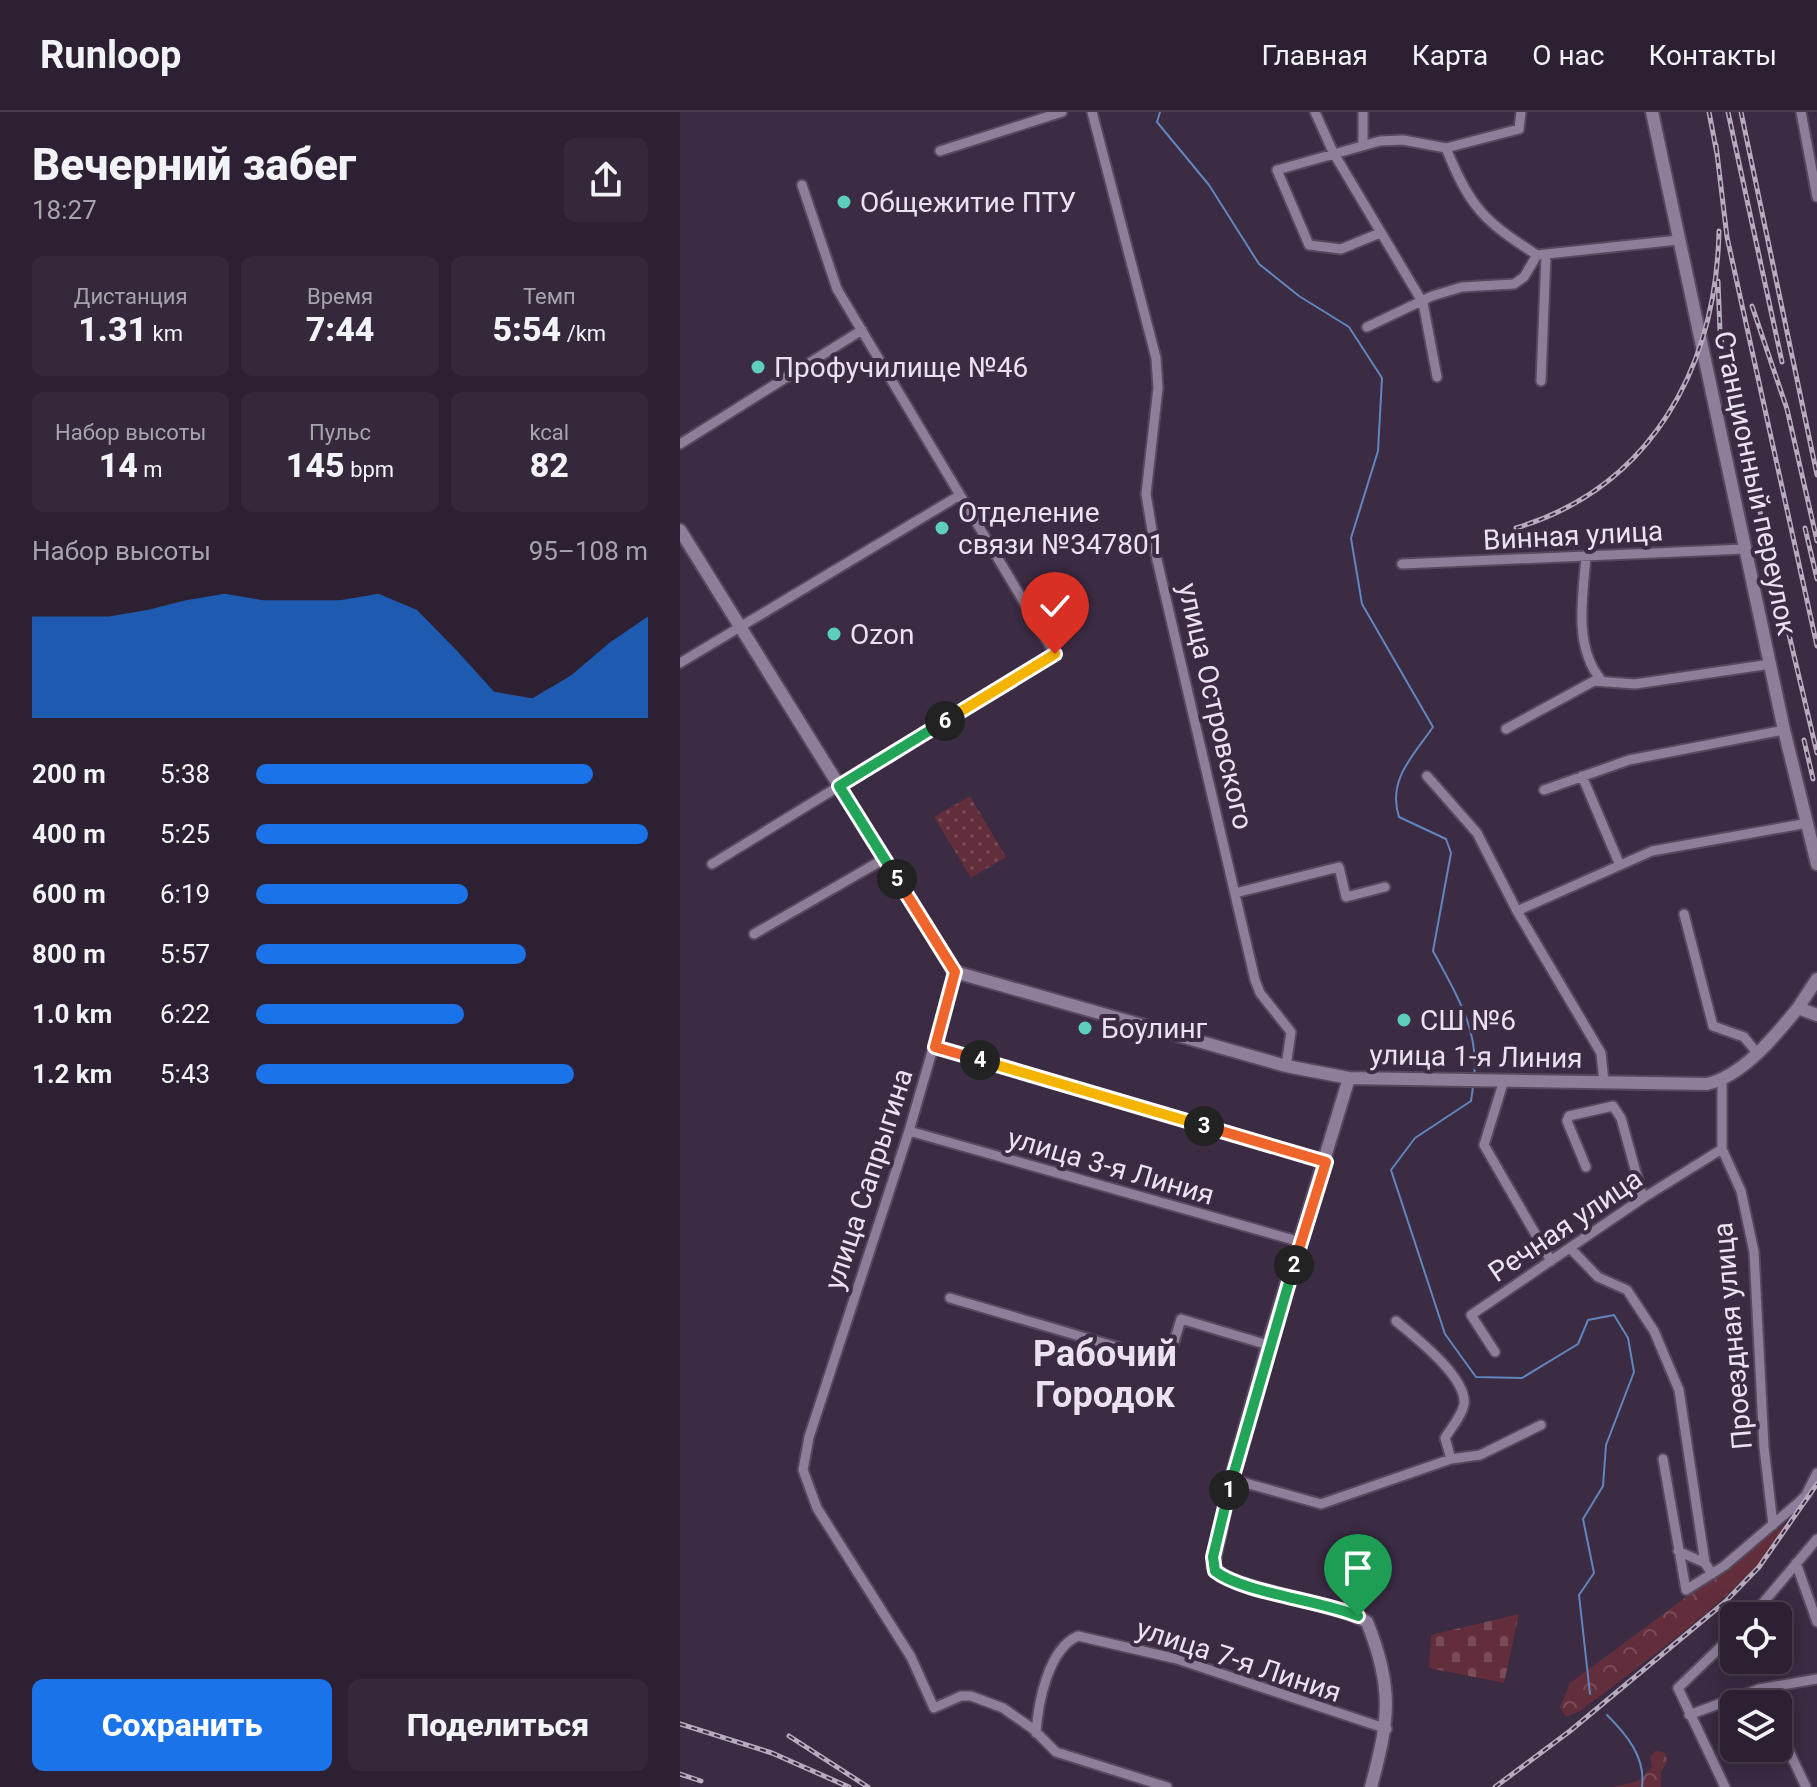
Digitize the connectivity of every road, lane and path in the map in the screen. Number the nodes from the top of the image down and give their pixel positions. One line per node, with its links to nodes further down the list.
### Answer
1 (1062, 112): 10 (street)
2 (1092, 112): 44 (street, улица Островского)
3 (1315, 112): 11 (street)
4 (1363, 112): 8 (street)
5 (1521, 112): 9 (street)
6 (1652, 112): 15 (street, Станционный переулок)
7 (1801, 112): 13 (street)
8 (1363, 145): 9 (street); 11 (street)
9 (1446, 148): 16 (street)
10 (940, 151)
11 (1333, 152): 14 (street); 14 (street)
12 (802, 185): 19 (street)
13 (1817, 197)
14 (1380, 233): 17 (street)
15 (1678, 240): 16 (street); 25 (street, Станционный переулок)
16 (1542, 255): 17 (street); 21 (street)
17 (1423, 303): 18 (street); 20 (street)
18 (1367, 327)
19 (862, 330): 22 (street); 23 (street)
20 (1437, 377)
21 (1541, 381)
22 (680, 444)
23 (960, 495): 28 (street); 36 (street)
24 (680, 530): 28 (street)
25 (1745, 549): 26 (street, Винная улица); 30 (street, Станционный переулок)
26 (1586, 556): 27 (street, Винная улица); 31 (street)
27 (1402, 564)
28 (740, 627): 29 (street); 36 (street)
29 (680, 663)
30 (1771, 664): 31 (street); 33 (street, Станционный переулок)
31 (1601, 680): 32 (street)
32 (1506, 729)
33 (1784, 730): 35 (street); 38 (street, Станционный переулок)
34 (1427, 776): 45 (street)
35 (1582, 776): 37 (street); 40 (street)
36 (839, 786): 39 (street); 41 (street)
37 (1544, 790)
38 (1808, 823): 40 (street); 42 (street, Станционный переулок)
39 (884, 859): 47 (street); 48 (street)
40 (1619, 863): 45 (street)
41 (712, 864)
42 (1817, 864)
43 (1385, 887): 44 (street)
44 (1235, 893): 54 (street, улица Островского)
45 (1517, 911): 58 (street)
46 (1684, 914): 53 (street)
47 (754, 934)
48 (955, 972): 52 (street, улица Сапрыгина); 54 (street, улица 1-я Линия)
49 (1817, 979): 50 (street)
50 (1798, 1008): 51 (street); 53 (street)
51 (1817, 1015)
52 (935, 1047): 59 (street, улица Сапрыгина); 61 (street)
53 (1757, 1053): 57 (street)
54 (1286, 1066): 55 (street, улица 1-я Линия)
55 (1349, 1078): 56 (street, улица 1-я Линия); 61 (street)
56 (1498, 1080): 58 (street, улица 1-я Линия); 66 (street)
57 (1722, 1081): 58 (street, улица 1-я Линия); 60 (street, Проездная улица)
58 (1604, 1082)
59 (909, 1131): 64 (street, улица 3-я Линия); 89 (street, улица Сапрыгина)
60 (1722, 1149): 63 (street, Речная улица); 76 (street, Проездная улица)
61 (1326, 1162): 64 (street)
62 (1586, 1167): 63 (street)
63 (1643, 1198): 65 (street, Речная улица)
64 (1301, 1242): 69 (street)
65 (1570, 1248): 66 (street, Речная улица); 79 (street)
66 (1551, 1261): 70 (street, Речная улица)
67 (950, 1298): 69 (street)
68 (1396, 1321): 72 (street)
69 (1268, 1345): 75 (street)
70 (1495, 1352)
71 (1541, 1425): 72 (street)
72 (1451, 1459): 75 (street)
73 (1663, 1459): 78 (street)
74 (1817, 1473): 76 (street)
75 (1231, 1479): 88 (street)
76 (1773, 1525): 81 (street)
77 (1817, 1539): 80 (street)
78 (1678, 1551): 79 (street); 81 (street)
79 (1705, 1563): 81 (street)
80 (1796, 1563): 82 (street); 83 (street)
81 (1712, 1574)
82 (1764, 1602)
83 (1817, 1622)
84 (1720, 1648): 87 (street)
85 (1817, 1679): 86 (street)
86 (1759, 1689): 87 (street)
87 (1689, 1715): 93 (street)
88 (1387, 1729): 89 (street, улица 7-я Линия); 92 (street)
89 (1036, 1733): 91 (street)
90 (1792, 1758): 94 (street)
91 (1167, 1787)
92 (1371, 1787)
93 (1725, 1787)
94 (1806, 1787)

